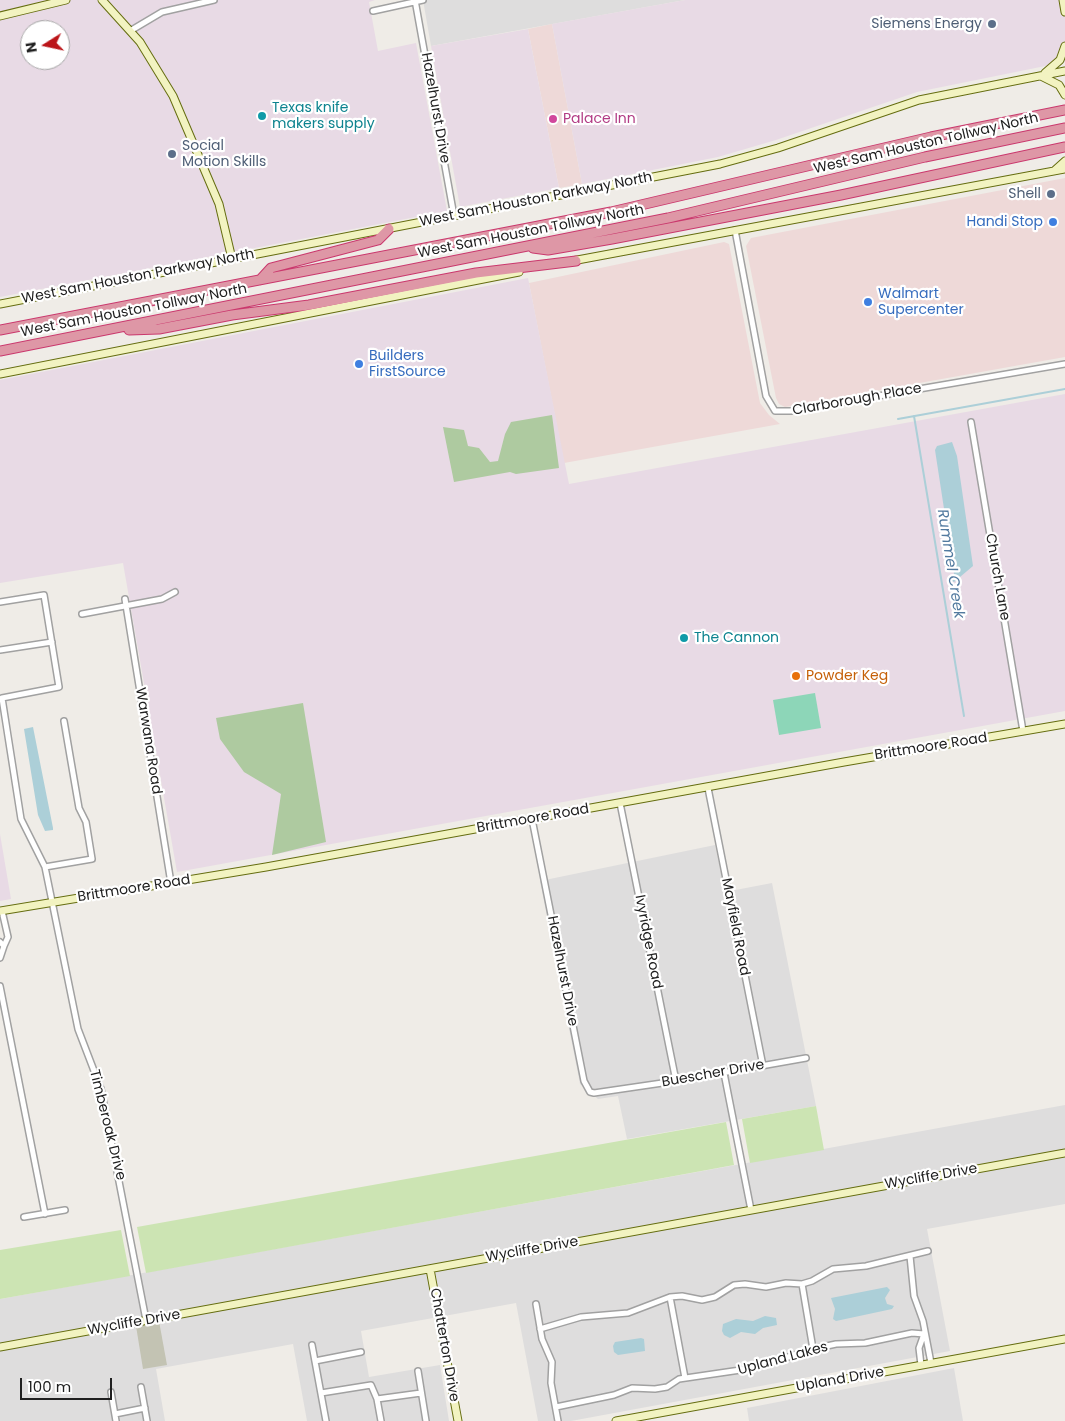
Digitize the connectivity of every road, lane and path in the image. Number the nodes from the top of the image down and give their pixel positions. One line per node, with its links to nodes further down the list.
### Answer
1 (66, 0): 9 (main road)
2 (102, 0): 10 (main road)
3 (214, 0): 10 (street)
4 (423, 0): 6 (street)
5 (1063, 0): 8 (main road)
6 (415, 1): 7 (street); 21 (street, Hazelhurst Drive)
7 (374, 11)
8 (1065, 12)
9 (0, 16)
10 (130, 31): 25 (main road)
11 (1065, 46): 13 (main road)
12 (1065, 70): 13 (main road, West Sam Houston Parkway North)
13 (1040, 76): 14 (main road); 21 (main road, West Sam Houston Parkway North)
14 (1065, 95)
15 (1065, 110): 27 (highway, West Sam Houston Tollway North)
16 (1065, 128): 24 (highway, West Sam Houston Tollway North)
17 (1065, 148): 24 (highway)
18 (1065, 161): 20 (main road)
19 (1065, 169): 20 (main road)
20 (1055, 170): 23 (main road)
21 (454, 216): 22 (main road, West Sam Houston Parkway North)
22 (388, 229): 25 (main road, West Sam Houston Parkway North); 27 (highway)
23 (735, 230): 26 (main road); 32 (street, Clarborough Place)
24 (525, 248): 30 (highway, West Sam Houston Tollway North)
25 (232, 259): 28 (main road, West Sam Houston Parkway North)
26 (576, 261): 30 (highway); 33 (main road)
27 (260, 280): 29 (highway, West Sam Houston Tollway North)
28 (0, 304)
29 (0, 330)
30 (96, 332): 31 (highway, West Sam Houston Tollway North)
31 (0, 351)
32 (1065, 364)
33 (0, 374)
34 (971, 422): 44 (street, Church Lane)
35 (175, 592): 38 (street)
36 (125, 599): 38 (street, Warwana Road)
37 (0, 602): 40 (street)
38 (126, 607): 39 (street); 49 (street, Warwana Road)
39 (82, 614)
40 (52, 642): 41 (street); 48 (street, Timberoak Drive)
41 (0, 650)
42 (64, 721): 48 (street)
43 (1065, 724): 44 (main road, Brittmoore Road)
44 (1023, 731): 45 (main road, Brittmoore Road)
45 (708, 788): 46 (main road, Brittmoore Road); 56 (street, Mayfield Road)
46 (620, 803): 47 (main road, Brittmoore Road); 58 (street, Ivyridge Road)
47 (532, 819): 49 (main road, Brittmoore Road); 59 (street, Hazelhurst Drive)
48 (45, 866): 50 (street, Timberoak Drive)
49 (171, 883): 50 (main road, Brittmoore Road)
50 (53, 902): 51 (main road, Brittmoore Road); 71 (street, Timberoak Drive)
51 (1, 911): 52 (street)
52 (2, 944): 53 (street)
53 (0, 958)
54 (0, 986): 63 (street)
55 (806, 1058): 56 (street, Buescher Drive)
56 (762, 1066): 57 (street, Buescher Drive)
57 (724, 1073): 58 (street, Buescher Drive); 62 (street)
58 (676, 1081): 59 (street, Buescher Drive)
59 (620, 1089)
60 (1065, 1153): 62 (main road, Wycliffe Drive)
61 (65, 1210): 63 (street)
62 (751, 1210): 67 (main road, Wycliffe Drive)
63 (45, 1214): 64 (street)
64 (24, 1217)
65 (928, 1251): 66 (street)
66 (910, 1256): 68 (street); 73 (street)
67 (430, 1269): 71 (main road, Wycliffe Drive); 97 (main road, Chatterton Drive)
68 (802, 1284): 69 (street); 77 (street)
69 (670, 1297): 72 (street); 83 (street)
70 (536, 1304): 72 (street)
71 (146, 1320): 76 (main road, Wycliffe Drive)
72 (540, 1329): 89 (street)
73 (924, 1334): 77 (street, Upland Lakes); 80 (street); 81 (street)
74 (1065, 1339): 80 (main road, Upland Drive)
75 (312, 1346): 79 (street)
76 (0, 1347)
77 (813, 1349): 83 (street, Upland Lakes)
78 (361, 1352): 79 (street)
79 (315, 1361): 86 (street)
80 (931, 1363): 81 (main road, Upland Drive)
81 (921, 1365): 99 (main road, Upland Drive)
82 (418, 1371): 87 (street)
83 (684, 1378): 89 (street, Upland Lakes)
84 (141, 1386): 90 (street)
85 (110, 1392): 91 (street)
86 (320, 1393): 88 (street); 94 (street)
87 (421, 1393): 88 (street); 96 (street)
88 (377, 1399): 95 (street)
89 (556, 1407): 98 (street)
90 (145, 1408): 91 (street); 93 (street)
91 (115, 1414): 92 (street)
92 (116, 1421)
93 (147, 1421)
94 (326, 1421)
95 (381, 1421)
96 (426, 1421)
97 (458, 1421)
98 (558, 1421)
99 (616, 1421)

